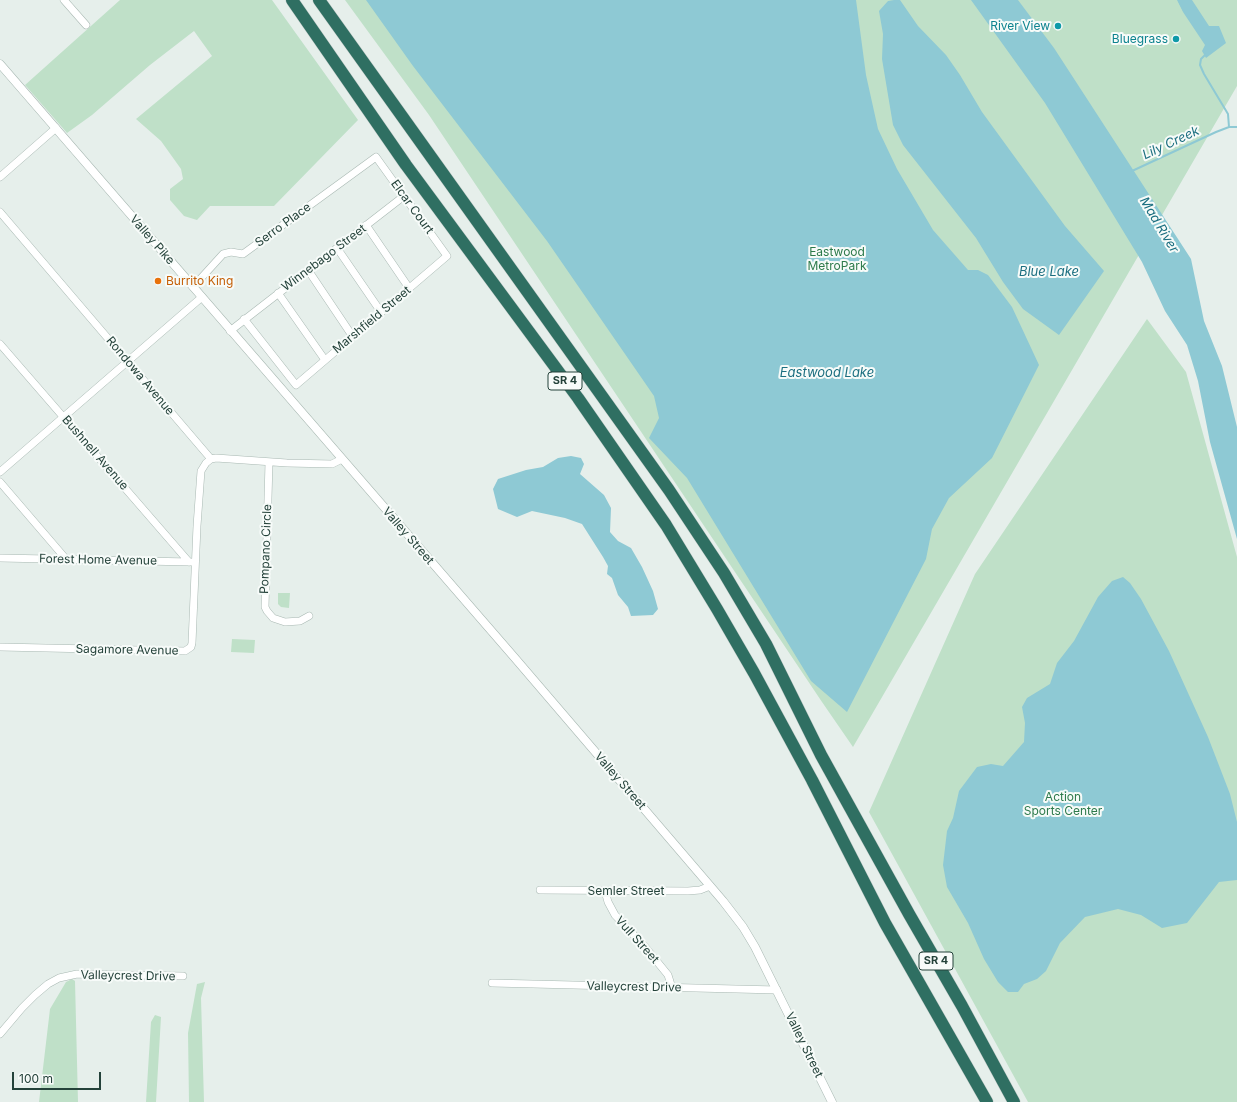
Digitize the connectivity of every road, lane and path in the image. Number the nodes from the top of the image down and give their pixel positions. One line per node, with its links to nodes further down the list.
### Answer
1 (64, 0): 4 (street)
2 (292, 0): 47 (highway, SR 4)
3 (319, 0): 48 (highway, SR 4)
4 (86, 25)
5 (0, 64): 6 (street, Valley Pike)
6 (56, 128): 8 (street); 15 (street, Valley Pike)
7 (376, 158): 9 (street, Elcar Court); 15 (street, Serro Place)
8 (0, 177)
9 (404, 196): 11 (street, Winnebago Street); 13 (street, Elcar Court)
10 (0, 212): 25 (street, Rondowa Avenue)
11 (366, 225): 12 (street, Winnebago Street); 16 (street)
12 (337, 248): 14 (street, Winnebago Street); 19 (street)
13 (447, 256): 16 (street, Marshfield Street)
14 (308, 270): 17 (street, Winnebago Street); 22 (street)
15 (193, 287): 18 (street, Valley Pike)
16 (410, 288): 19 (street, Marshfield Street)
17 (278, 293): 20 (street, Winnebago Street); 24 (street)
18 (202, 297): 21 (street, Valley Pike); 25 (street)
19 (381, 312): 22 (street, Marshfield Street)
20 (244, 319): 21 (street, Winnebago Street); 24 (street, Marshfield Street)
21 (230, 331): 28 (street, Valley Pike)
22 (353, 337): 24 (street, Marshfield Street)
23 (0, 344): 26 (street, Bushnell Avenue)
24 (325, 360)
25 (128, 361): 26 (street); 27 (street, Rondowa Avenue)
26 (64, 417): 30 (street); 35 (street, Bushnell Avenue)
27 (211, 459): 29 (street); 35 (street)
28 (342, 459): 29 (street); 32 (street, Valley Pike)
29 (268, 462): 36 (street, Pompano Circle)
30 (0, 472)
31 (0, 482): 34 (street)
32 (367, 488): 38 (street, Valley Street)
33 (0, 558): 34 (street, Forest Home Avenue)
34 (66, 559): 35 (street, Forest Home Avenue)
35 (192, 562): 37 (street, Sagamore Avenue)
36 (309, 616)
37 (0, 647)
38 (710, 886): 40 (street, Semler Street); 44 (street, Valley Street)
39 (540, 890): 40 (street, Semler Street)
40 (605, 891): 43 (street, Vull Street)
41 (183, 976): 45 (street, Valleycrest Drive)
42 (492, 983): 43 (street, Valleycrest Drive)
43 (672, 988): 44 (street, Valleycrest Drive)
44 (777, 990): 46 (street, Valley Street)
45 (0, 1034)
46 (832, 1102)
47 (987, 1102)
48 (1014, 1102)

